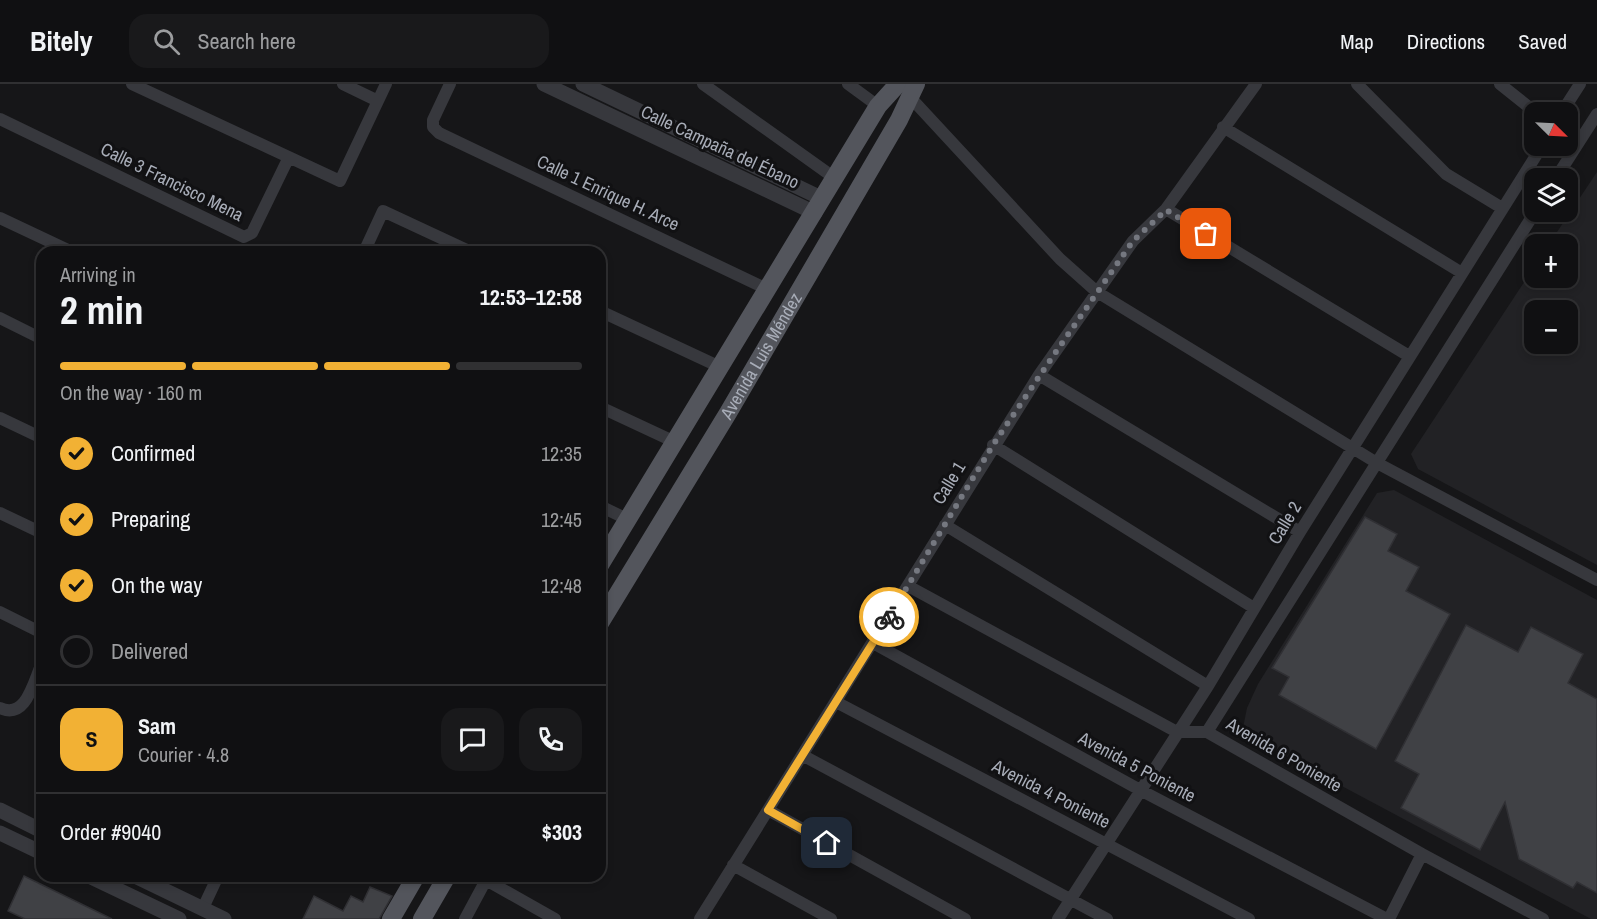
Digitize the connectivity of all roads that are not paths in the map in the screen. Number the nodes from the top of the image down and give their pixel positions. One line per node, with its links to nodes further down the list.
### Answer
1 (132, 84): 23 (street)
2 (343, 84): 15 (street)
3 (386, 84): 15 (street)
4 (450, 84): 35 (street, Calle 1 Enrique H. Arce)
5 (544, 84): 26 (street, Calle Campaña del Ébano)
6 (583, 84): 26 (street, Calle Campaña del Ébano)
7 (703, 84): 25 (street)
8 (848, 84): 18 (street)
9 (889, 84): 18 (street, Avenida Luis Méndez)
10 (1256, 84): 21 (street, Calle 1)
11 (1358, 84): 27 (street)
12 (1500, 84): 17 (street)
13 (1580, 84): 16 (street)
14 (908, 88): 18 (main road, Avenida Luis Méndez); 36 (street); 61 (main road, Avenida Luis Méndez)
15 (378, 101): 23 (street)
16 (1568, 102)
17 (1524, 103)
18 (878, 106): 25 (main road, Avenida Luis Méndez)
19 (1597, 114): 24 (street)
20 (0, 119): 23 (street, Calle 3 Francisco Mena)
21 (1223, 127): 28 (street, Calle 1); 34 (street)
22 (1536, 156): 27 (street, Calle 2)
23 (288, 159)
24 (1562, 168)
25 (836, 179): 26 (main road, Avenida Luis Méndez)
26 (819, 206): 35 (main road, Avenida Luis Méndez)
27 (1502, 208): 34 (street, Calle 2)
28 (1166, 210): 36 (street, Calle 1); 40 (street)
29 (0, 218): 31 (street)
30 (1529, 222): 49 (street)
31 (59, 246)
32 (367, 246): 33 (street)
33 (458, 246)
34 (1462, 273): 40 (street, Calle 2)
35 (768, 290): 41 (main road, Avenida Luis Méndez)
36 (1097, 292): 42 (street, Calle 1); 48 (street)
37 (606, 314): 41 (street)
38 (0, 318): 39 (street)
39 (36, 336)
40 (1409, 356): 48 (street, Calle 2)
41 (720, 367): 46 (main road, Avenida Luis Méndez)
42 (1039, 375): 47 (street, Calle 1); 55 (street)
43 (606, 409): 46 (street)
44 (0, 418): 45 (street)
45 (36, 435)
46 (675, 442): 52 (main road, Avenida Luis Méndez)
47 (993, 445): 53 (street, Calle 1); 59 (street)
48 (1352, 448): 49 (street); 55 (street, Calle 2)
49 (1377, 463): 57 (street); 69 (street)
50 (606, 509): 52 (street)
51 (0, 513): 54 (street)
52 (627, 519): 56 (main road, Avenida Luis Méndez)
53 (945, 525): 58 (street, Calle 1); 65 (street)
54 (36, 530)
55 (1300, 532): 59 (street, Calle 2)
56 (606, 555)
57 (1597, 580)
58 (908, 586): 63 (street, Calle 1); 68 (street, Avenida 6 Poniente)
59 (1254, 608): 65 (street, Calle 2)
60 (0, 612): 62 (street)
61 (606, 613)
62 (36, 630)
63 (873, 643): 66 (street, Calle 1); 71 (street, Avenida 5 Poniente)
64 (36, 677): 67 (street)
65 (1208, 686): 68 (street, Calle 2)
66 (836, 702): 70 (street, Calle 1); 76 (street, Avenida 4 Poniente)
67 (0, 708)
68 (1177, 732): 69 (street, Avenida 6 Poniente); 71 (street, Calle 2)
69 (1207, 732): 78 (street, Avenida 6 Poniente)
70 (802, 755): 73 (street, Calle 1); 87 (street)
71 (1142, 791): 76 (street, Calle 2); 102 (street, Avenida 5 Poniente)
72 (0, 810): 74 (street)
73 (768, 810): 79 (street, Calle 1); 98 (street)
74 (36, 828)
75 (0, 833): 77 (street)
76 (1108, 843): 87 (street, Calle 2); 101 (street, Avenida 4 Poniente)
77 (36, 850)
78 (1422, 854): 89 (street, Avenida 6 Poniente); 102 (street)
79 (733, 865): 96 (street, Calle 1); 97 (street)
80 (102, 882): 91 (street)
81 (148, 882): 88 (street)
82 (215, 882): 88 (street)
83 (413, 882): 93 (main road)
84 (444, 882): 90 (main road)
85 (481, 882): 94 (street)
86 (490, 882): 95 (street)
87 (1071, 899): 99 (street, Calle 2); 100 (street)
88 (203, 908): 92 (street)
89 (1528, 916): 103 (street, Avenida 6 Poniente)
90 (427, 917)
91 (179, 919)
92 (224, 919)
93 (391, 919)
94 (465, 919)
95 (555, 919)
96 (700, 919)
97 (831, 919)
98 (964, 919)
99 (1058, 919)
100 (1107, 919)
101 (1249, 919)
102 (1388, 919)
103 (1543, 919)

